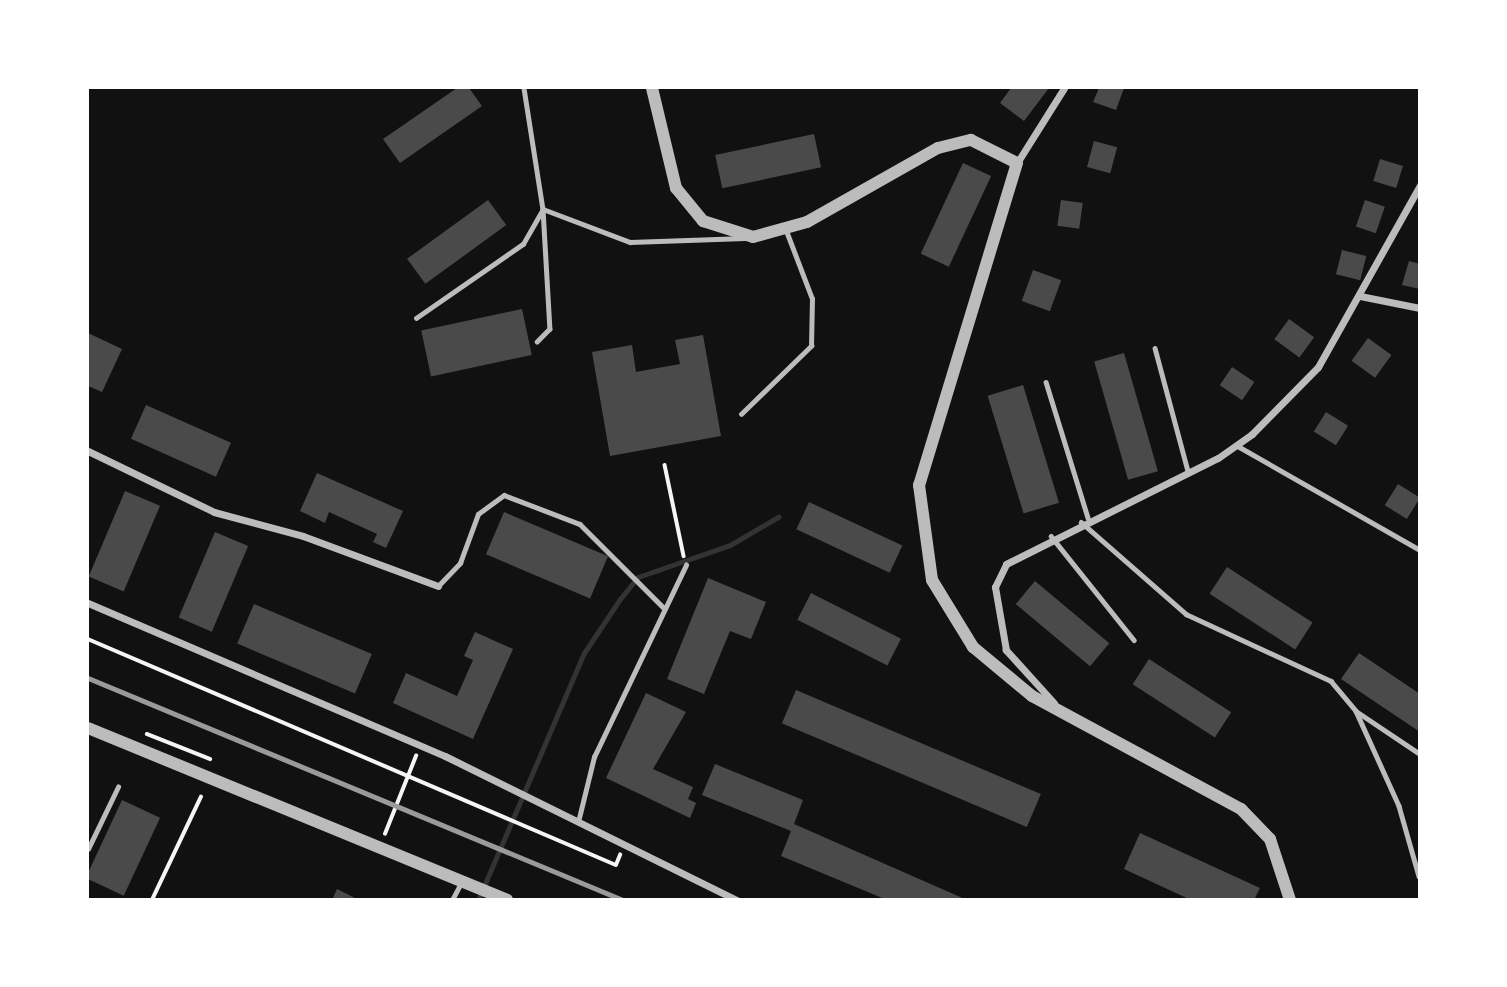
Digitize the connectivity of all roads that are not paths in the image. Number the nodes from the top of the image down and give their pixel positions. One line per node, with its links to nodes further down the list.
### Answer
1 (524, 88): 6 (lane)
2 (652, 88): 8 (street)
3 (1063, 88): 4 (street)
4 (1017, 163): 7 (street); 28 (street)
5 (1419, 185): 9 (street)
6 (542, 209): 8 (lane); 11 (lane); 12 (lane)
7 (786, 231): 8 (street); 15 (lane)
8 (753, 237)
9 (1360, 296): 10 (street); 16 (street)
10 (1419, 308)
11 (416, 318)
12 (537, 342)
13 (1155, 348): 18 (lane)
14 (1046, 382): 19 (lane)
15 (741, 414)
16 (1236, 445): 18 (street); 21 (lane)
17 (88, 452): 23 (street)
18 (1188, 471): 19 (street)
19 (1085, 520): 20 (street); 27 (lane)
20 (1051, 536): 26 (lane); 28 (street)
21 (1419, 550)
22 (686, 565): 25 (lane)
23 (438, 586): 25 (lane)
24 (88, 603): 32 (street)
25 (665, 609): 32 (lane)
26 (1134, 640)
27 (1356, 711): 30 (lane); 34 (lane)
28 (1078, 724): 39 (street)
29 (88, 728): 35 (street)
30 (1419, 754)
31 (118, 787): 33 (lane)
32 (579, 818): 38 (street)
33 (88, 849)
34 (1419, 876)
35 (461, 883): 36 (lane); 37 (street)
36 (453, 900)
37 (506, 900)
38 (737, 900)
39 (1290, 900)

